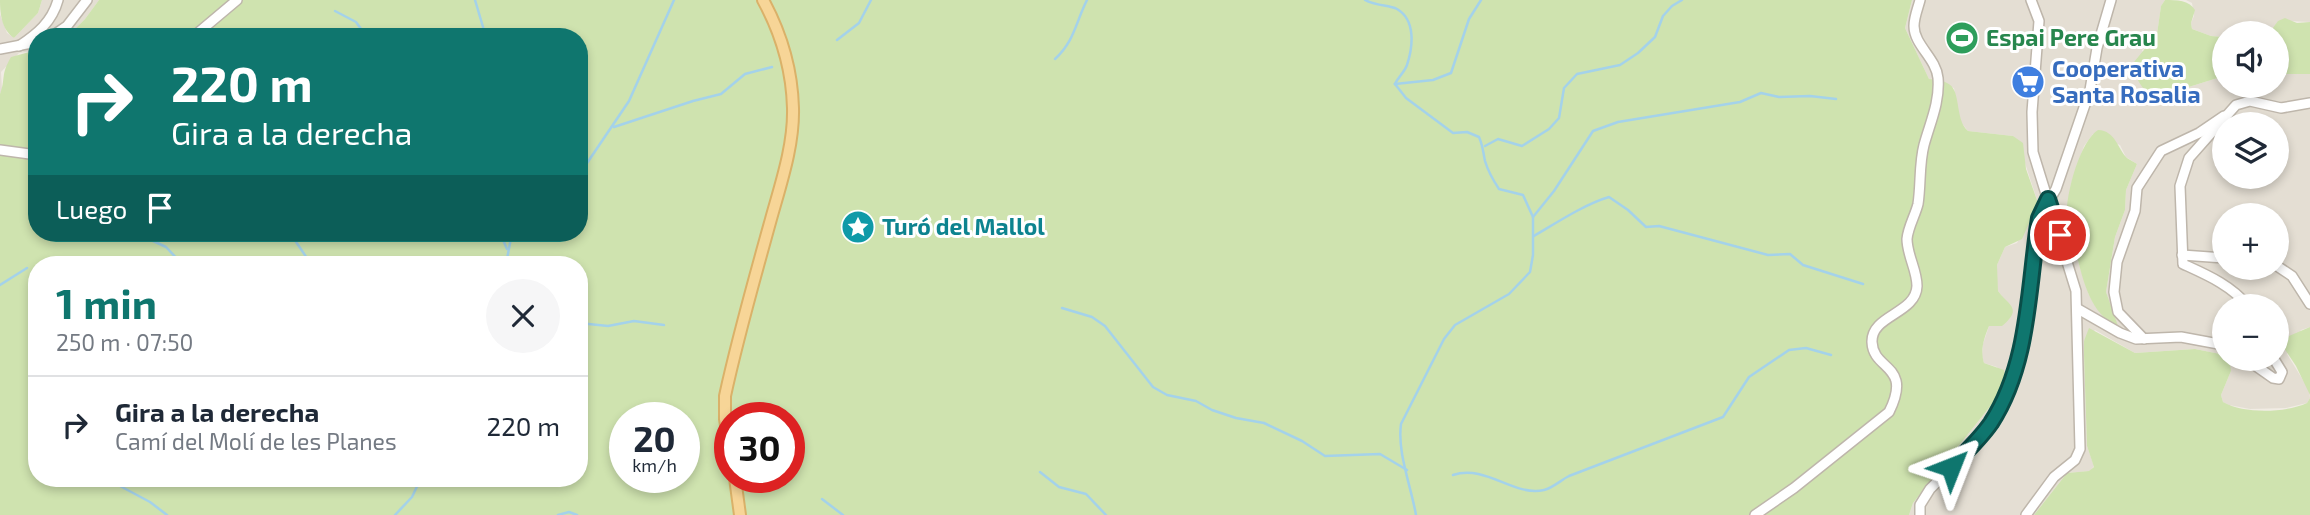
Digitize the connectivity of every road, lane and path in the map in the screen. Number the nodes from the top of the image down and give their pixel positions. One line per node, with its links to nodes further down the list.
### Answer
1 (58, 0): 8 (street)
2 (87, 0): 9 (street)
3 (237, 0): 10 (street)
4 (763, 0): 32 (main road)
5 (1920, 0): 35 (street)
6 (2031, 0): 21 (street)
7 (2111, 0): 21 (street)
8 (42, 28)
9 (64, 28)
10 (204, 28)
11 (28, 40): 13 (street)
12 (28, 44): 13 (street)
13 (19, 46): 14 (street)
14 (0, 49)
15 (2310, 103): 16 (street)
16 (2228, 112)
17 (2212, 123): 28 (street)
18 (2212, 134): 22 (street)
19 (0, 150): 20 (street)
20 (28, 154)
21 (2050, 197): 27 (street); 36 (street)
22 (2182, 255): 23 (street); 25 (street)
23 (2212, 257)
24 (2289, 274): 26 (street)
25 (2239, 294)
26 (2310, 304)
27 (2078, 309): 28 (street); 37 (street)
28 (2144, 339): 29 (street)
29 (2212, 343)
30 (2263, 371): 31 (street)
31 (2281, 371)
32 (725, 402)
33 (737, 493): 34 (main road)
34 (740, 515)
35 (1755, 515)
36 (1920, 515)
37 (2026, 515)

